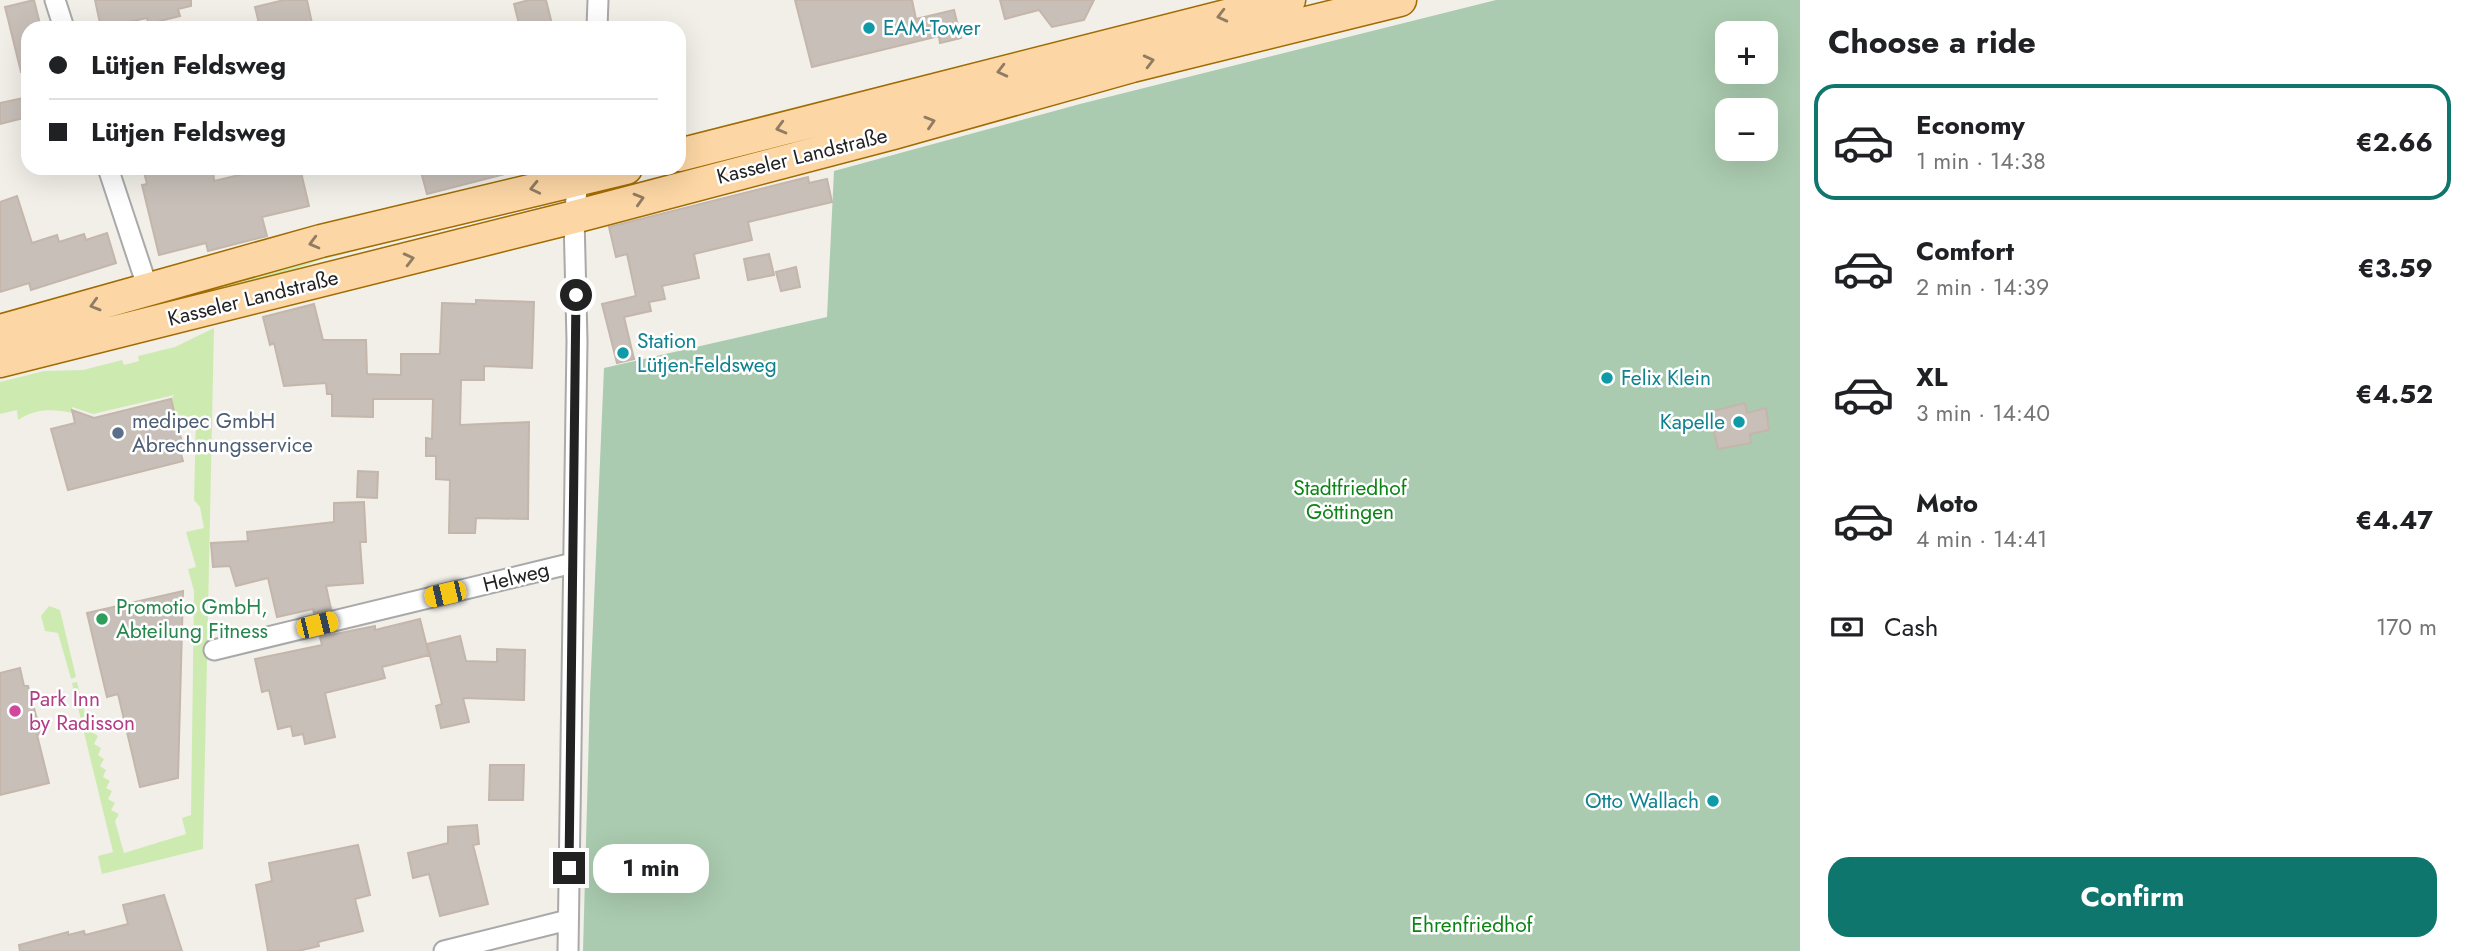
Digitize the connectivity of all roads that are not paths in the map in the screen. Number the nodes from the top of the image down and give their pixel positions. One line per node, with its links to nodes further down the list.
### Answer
1 (55, 0): 5 (street)
2 (598, 0): 6 (street)
3 (1289, 0): 7 (main road, Kasseler Landstraße, one-way to 7)
4 (1400, 0): 11 (main road, Kasseler Landstraße, one-way to 4)
5 (62, 21)
6 (597, 21)
7 (686, 153)
8 (110, 175): 12 (street)
9 (571, 175): 12 (main road, Kasseler Landstraße, one-way to 12)
10 (579, 175): 11 (street)
11 (573, 218): 14 (main road, Kasseler Landstraße, one-way to 11); 15 (street)
12 (148, 289): 13 (main road, Kasseler Landstraße, one-way to 13)
13 (0, 331)
14 (0, 361)
15 (573, 563): 16 (street, Helweg); 17 (street)
16 (214, 650)
17 (568, 920): 18 (street); 19 (street)
18 (444, 951)
19 (568, 951)

